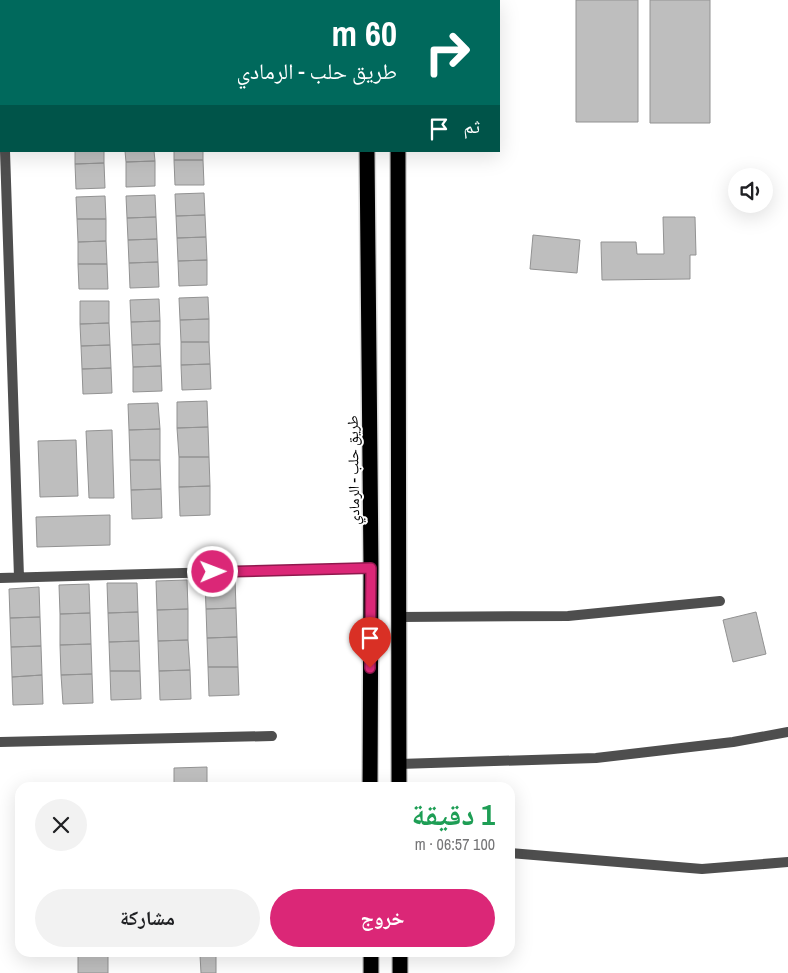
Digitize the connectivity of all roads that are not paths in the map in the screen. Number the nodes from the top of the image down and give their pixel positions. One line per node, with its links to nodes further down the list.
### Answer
1 (5, 152): 5 (street)
2 (366, 152): 4 (highway, طريق حلب - الرمادي)
3 (398, 152): 8 (highway)
4 (371, 568): 5 (street); 13 (highway, طريق حلب - الرمادي)
5 (19, 577): 6 (street)
6 (0, 578)
7 (720, 601): 8 (street)
8 (399, 617): 12 (highway)
9 (788, 732): 12 (street)
10 (272, 736): 11 (street)
11 (0, 742)
12 (399, 764): 14 (highway)
13 (370, 782)
14 (399, 782)
15 (515, 853): 16 (street)
16 (788, 862)
17 (371, 957): 19 (highway)
18 (400, 957): 20 (highway)
19 (372, 973)
20 (400, 973)

